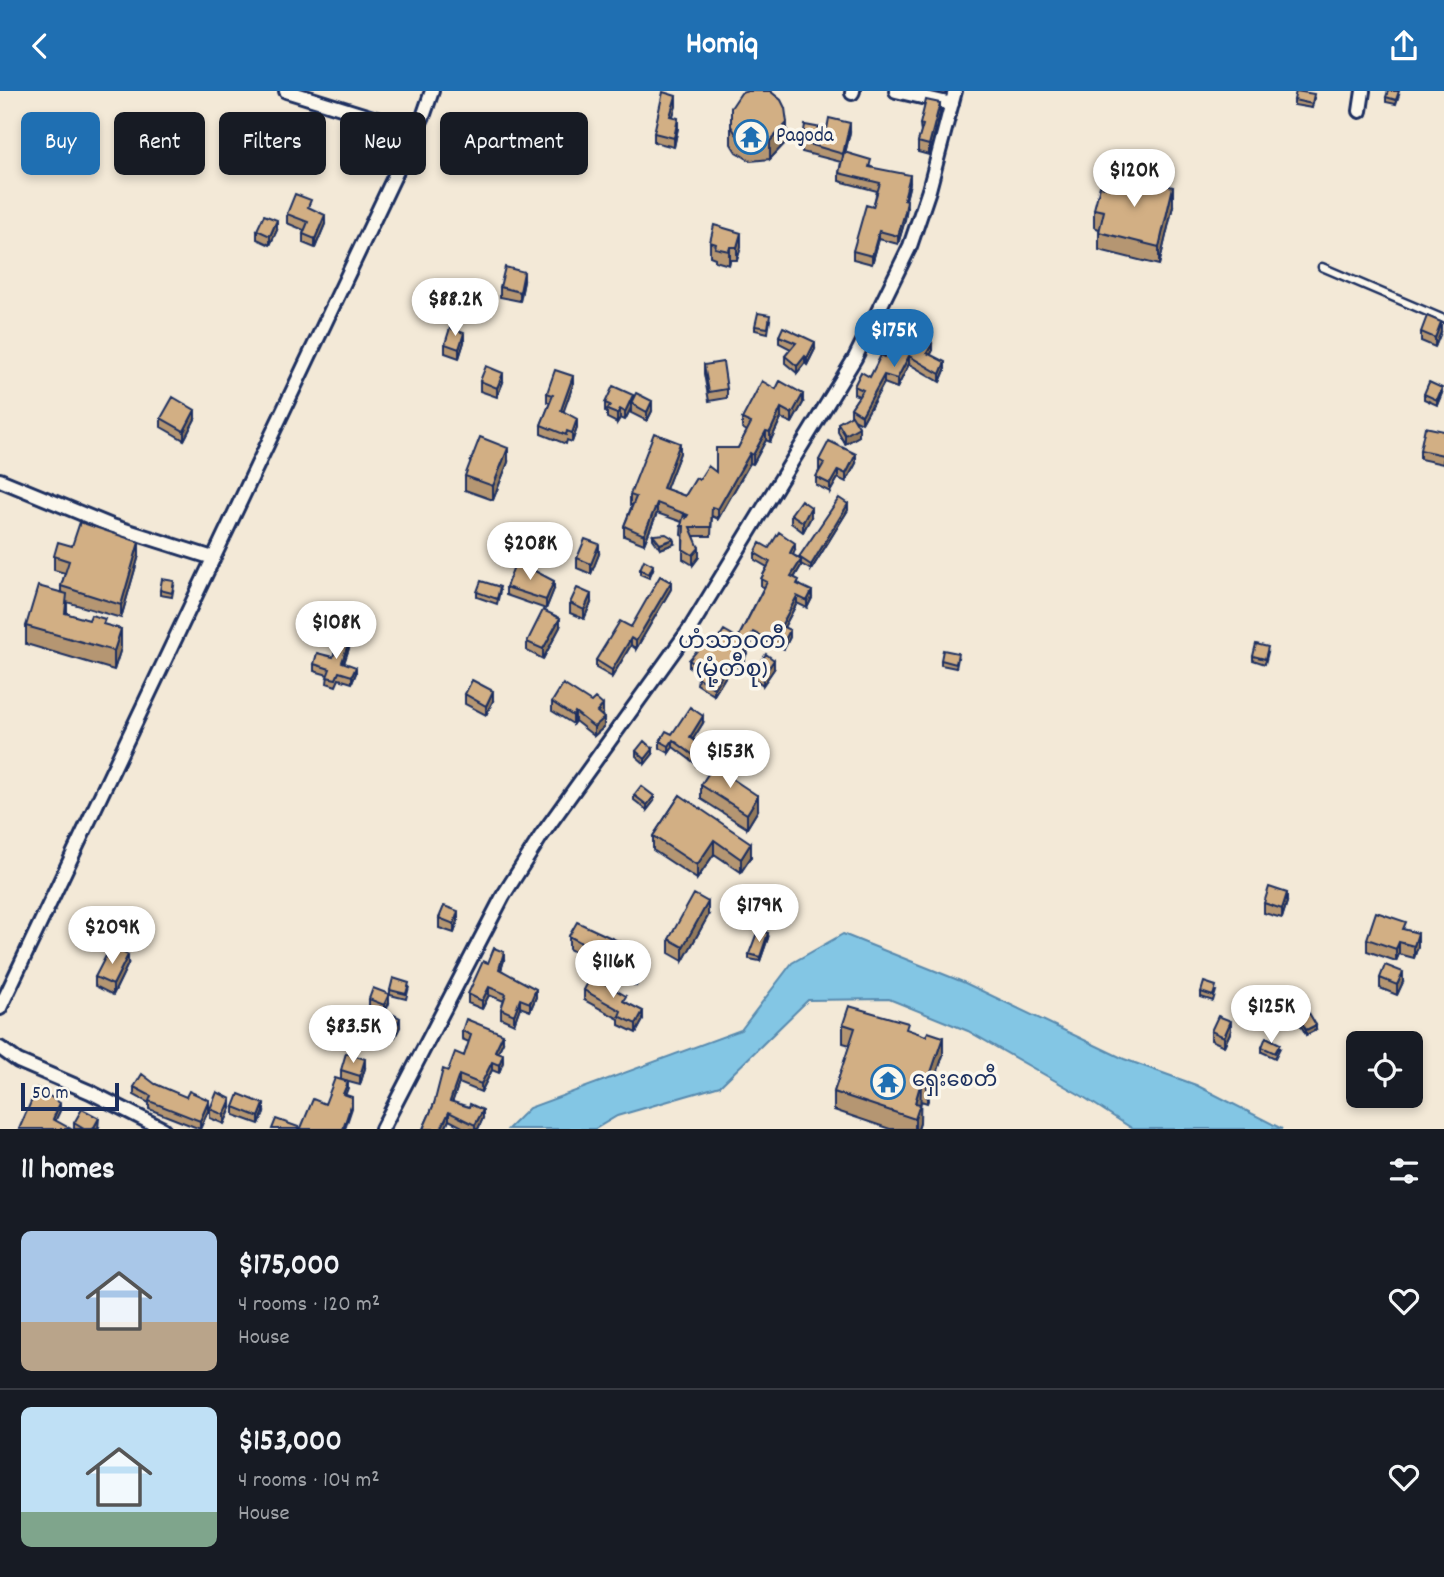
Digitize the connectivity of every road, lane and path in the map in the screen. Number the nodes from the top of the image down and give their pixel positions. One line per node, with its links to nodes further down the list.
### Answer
1 (286, 91): 7 (street)
2 (432, 91): 8 (street)
3 (896, 91): 5 (street)
4 (1363, 91): 6 (street)
5 (954, 98): 17 (street)
6 (1360, 111)
7 (354, 112)
8 (423, 112)
9 (394, 175): 13 (street)
10 (1322, 267): 11 (lane)
11 (1444, 319)
12 (0, 480): 13 (street)
13 (213, 558): 14 (street)
14 (0, 1008)
15 (0, 1048): 16 (street)
16 (163, 1129)
17 (382, 1129)

